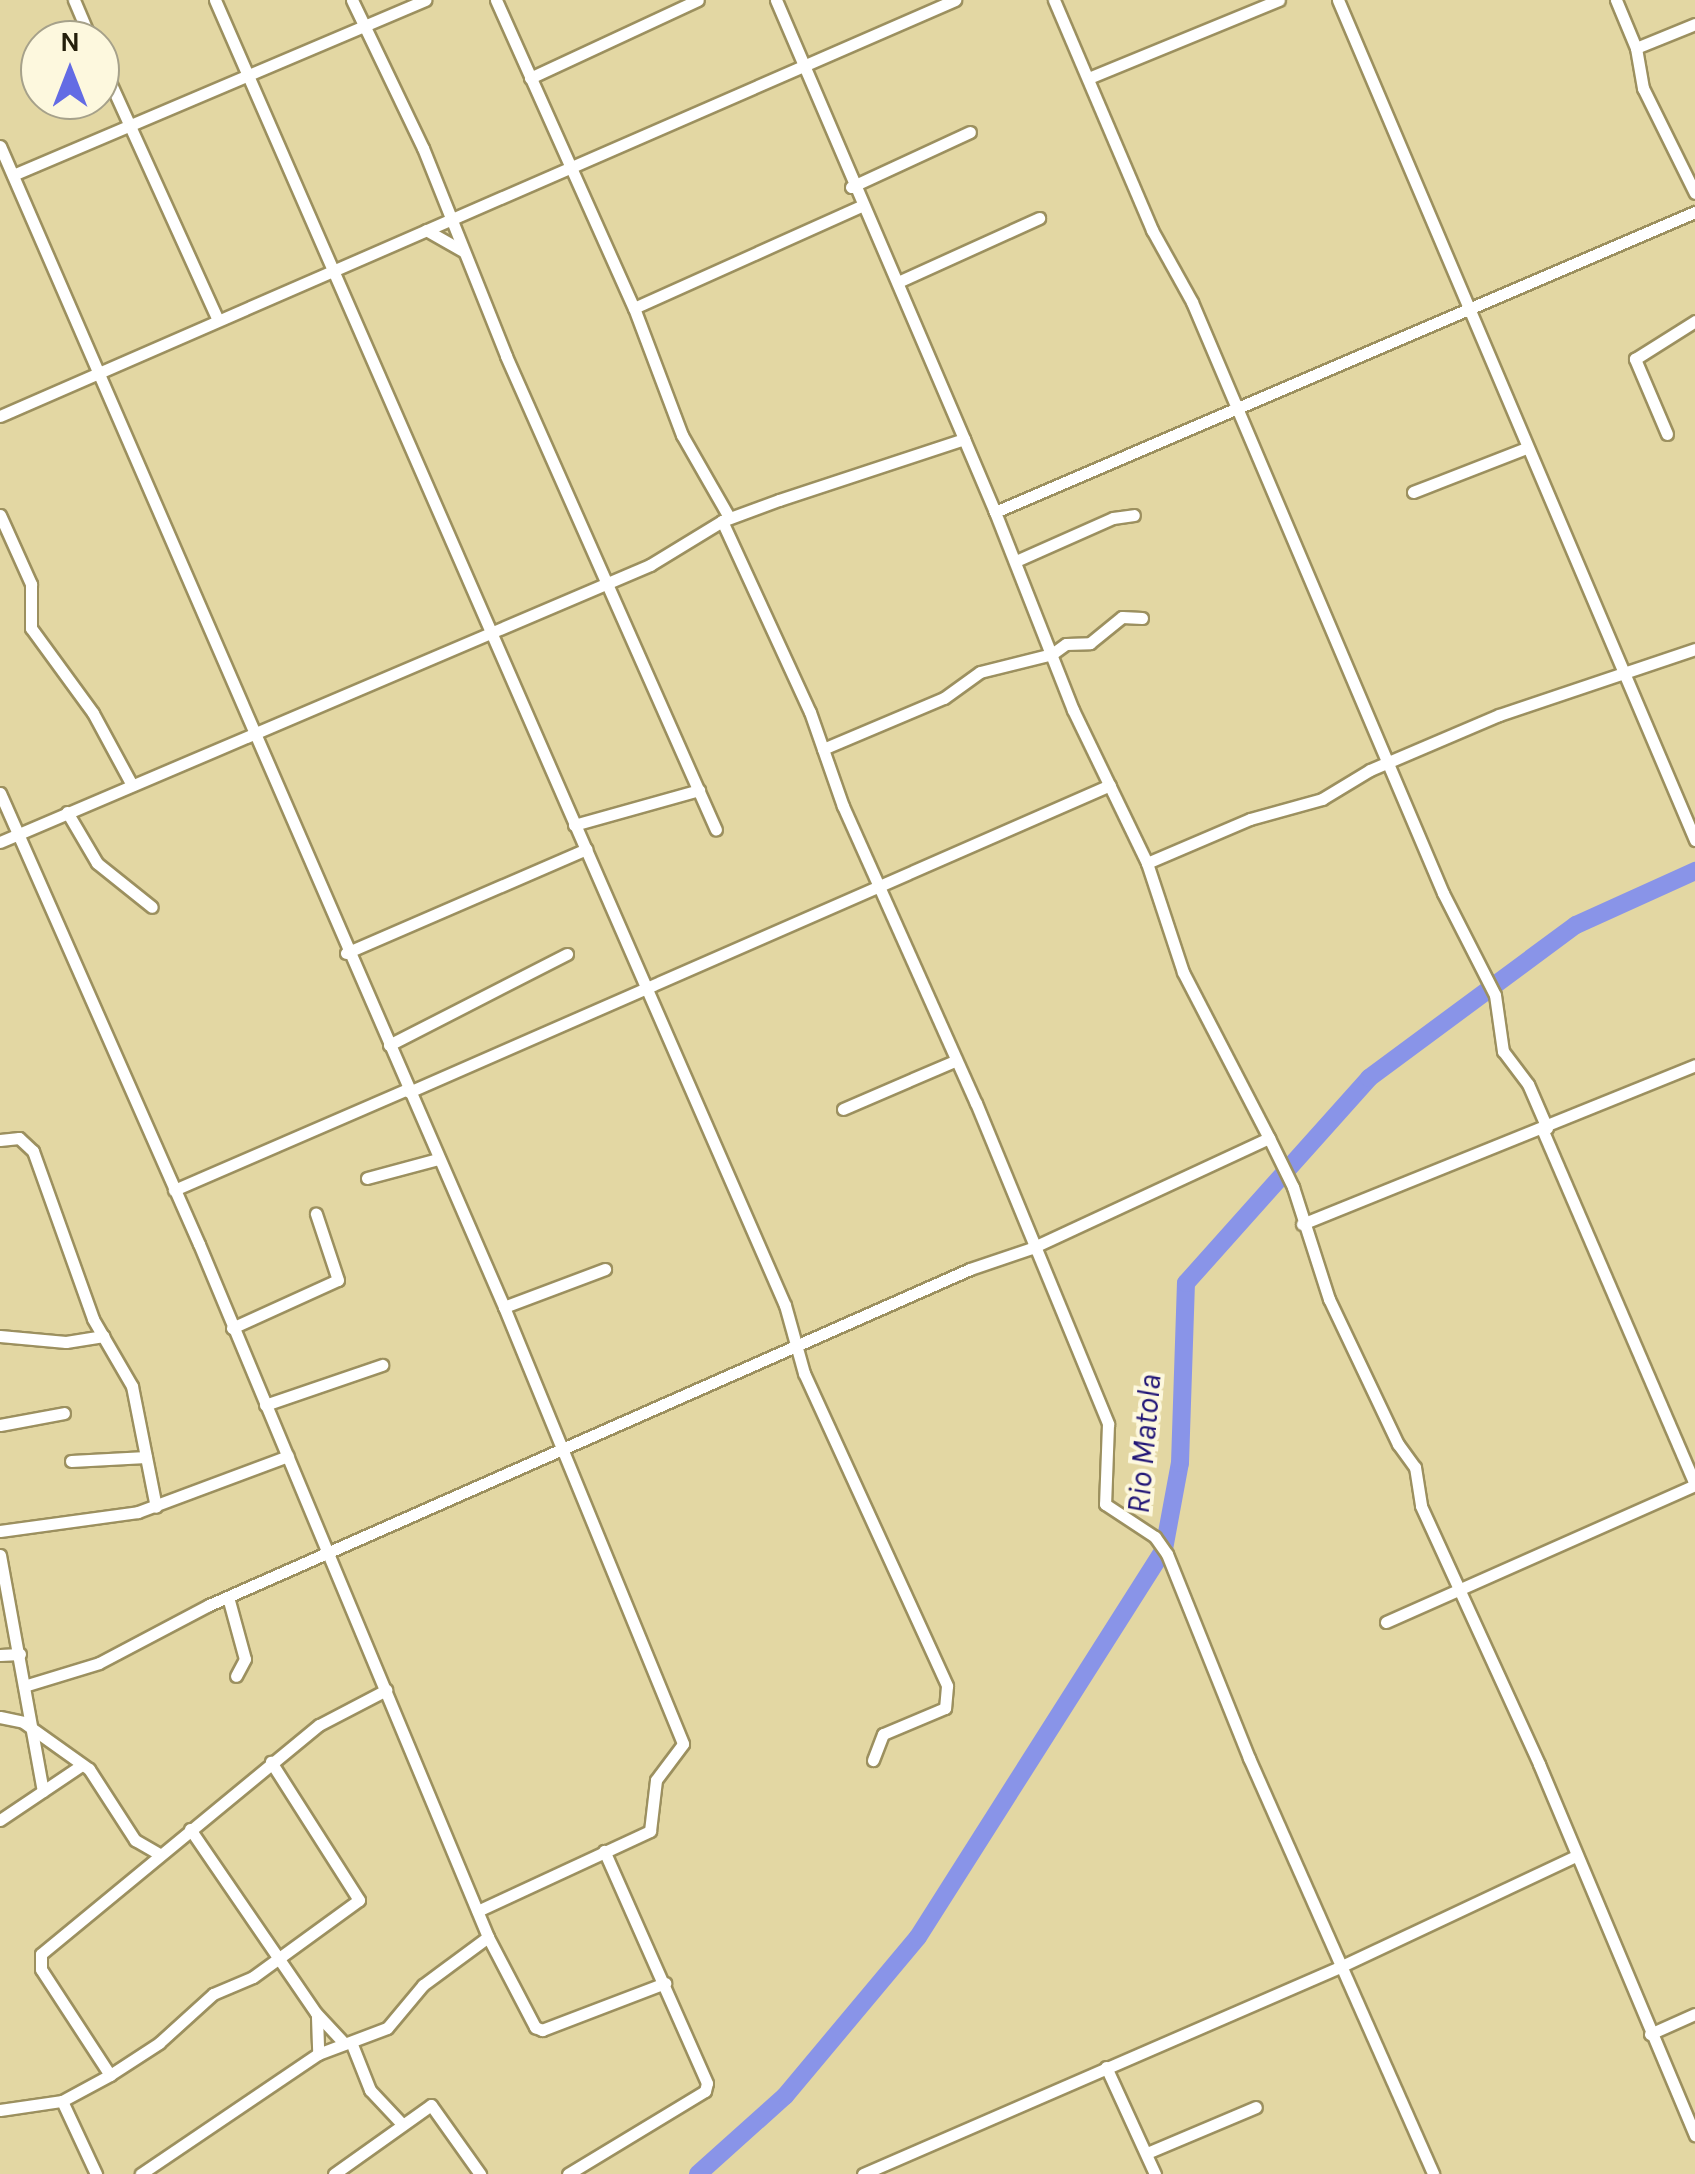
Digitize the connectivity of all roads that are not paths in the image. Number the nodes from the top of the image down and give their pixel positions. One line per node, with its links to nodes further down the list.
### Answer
1 (215, 0): 16 (street)
2 (352, 0): 13 (street)
3 (425, 0): 13 (street)
4 (496, 0): 18 (street)
5 (698, 0): 18 (street)
6 (776, 0): 15 (street)
7 (955, 0): 15 (street)
8 (1054, 0): 17 (street)
9 (1279, 0): 17 (street)
10 (1338, 0): 37 (street)
11 (1616, 0): 14 (street)
12 (1695, 24): 14 (street)
13 (363, 25): 16 (street); 30 (street)
14 (1636, 48): 25 (street)
15 (804, 66): 23 (street); 26 (street)
16 (247, 74): 20 (street); 34 (street)
17 (1091, 77): 41 (street)
18 (530, 78): 23 (street)
19 (120, 106): 20 (street)
20 (128, 124): 24 (street); 38 (street)
21 (970, 132): 26 (street)
22 (0, 146): 24 (street)
23 (568, 167): 30 (street); 36 (street)
24 (13, 175): 40 (street)
25 (1692, 179): 27 (street)
26 (851, 187): 28 (street)
27 (1695, 193)
28 (862, 206): 35 (street); 36 (street)
29 (1695, 212): 37 (street)
30 (452, 218): 32 (street); 33 (street)
31 (1039, 218): 35 (street)
32 (426, 230): 33 (street); 34 (street)
33 (463, 251): 54 (street)
34 (331, 270): 38 (street); 56 (street)
35 (898, 282): 44 (street)
36 (634, 308): 50 (street)
37 (1465, 308): 41 (street); 45 (street)
38 (217, 318): 40 (street)
39 (1695, 321): 43 (street)
40 (103, 372): 42 (street); 60 (street)
41 (1235, 409): 47 (street); 62 (street)
42 (0, 416)
43 (1667, 434)
44 (964, 438): 47 (street); 50 (street)
45 (1524, 449): 46 (street); 59 (street)
46 (1414, 492)
47 (995, 512): 53 (street)
48 (0, 515): 64 (street)
49 (1134, 516): 53 (street)
50 (726, 519): 51 (street); 52 (street)
51 (710, 528): 52 (street); 54 (street)
52 (726, 536): 61 (street)
53 (1016, 562): 58 (street)
54 (607, 582): 56 (street); 65 (street)
55 (1142, 618): 58 (street)
56 (487, 630): 60 (street); 68 (street)
57 (1695, 648): 59 (street)
58 (1052, 654): 61 (street); 63 (street)
59 (1624, 677): 62 (street); 71 (street)
60 (250, 733): 64 (street); 77 (street)
61 (823, 749): 75 (street)
62 (1389, 764): 74 (street); 85 (street)
63 (1110, 784): 74 (street); 75 (street)
64 (132, 786): 67 (street)
65 (699, 790): 68 (street); 69 (street)
66 (0, 793): 70 (street)
67 (68, 812): 70 (street); 76 (street)
68 (574, 824): 73 (street)
69 (716, 830)
70 (17, 835): 72 (street); 90 (street)
71 (1695, 840)
72 (0, 842)
73 (586, 849): 77 (street); 79 (street)
74 (1147, 863): 86 (street)
75 (880, 890): 79 (street); 81 (street)
76 (152, 908)
77 (346, 953): 80 (street)
78 (568, 954): 80 (street)
79 (643, 988): 83 (street); 99 (street)
80 (389, 1044): 83 (street)
81 (952, 1062): 84 (street); 93 (street)
82 (1695, 1065): 85 (street)
83 (408, 1091): 88 (street); 90 (street)
84 (844, 1109)
85 (1545, 1129): 92 (street); 108 (street)
86 (1269, 1138): 92 (street); 93 (street)
87 (0, 1140): 98 (street)
88 (438, 1159): 89 (street); 95 (street)
89 (367, 1178)
90 (174, 1190): 96 (street)
91 (316, 1214): 96 (street)
92 (1302, 1224): 113 (street)
93 (1032, 1248): 99 (street); 139 (street)
94 (605, 1269): 95 (street)
95 (504, 1307): 104 (street)
96 (232, 1328): 101 (street)
97 (0, 1336): 98 (street)
98 (104, 1336): 105 (street)
99 (799, 1349): 104 (street); 125 (street)
100 (382, 1365): 101 (street)
101 (265, 1405): 106 (street)
102 (64, 1413): 103 (street)
103 (0, 1425)
104 (562, 1452): 111 (street); 132 (street)
105 (146, 1456): 107 (street); 109 (street)
106 (288, 1456): 109 (street); 111 (street)
107 (71, 1461)
108 (1695, 1485): 113 (street)
109 (156, 1507): 110 (street)
110 (0, 1531)
111 (327, 1554): 114 (street); 120 (street)
112 (0, 1555): 116 (street)
113 (1458, 1587): 115 (street); 134 (street)
114 (228, 1598): 118 (street); 119 (street)
115 (1386, 1622)
116 (20, 1654): 117 (street); 119 (street)
117 (0, 1656)
118 (236, 1676)
119 (24, 1686): 121 (street)
120 (381, 1690): 126 (street); 136 (street)
121 (26, 1706): 123 (street); 124 (street)
122 (0, 1717): 123 (street)
123 (14, 1719): 124 (street)
124 (32, 1733): 127 (street); 128 (street)
125 (873, 1760)
126 (271, 1762): 130 (street); 138 (street)
127 (82, 1765): 128 (street); 131 (street)
128 (44, 1791): 129 (street)
129 (0, 1820)
130 (190, 1829): 133 (street); 138 (street)
131 (144, 1849): 133 (street); 135 (street)
132 (604, 1851): 136 (street); 140 (street)
133 (159, 1854): 135 (street)
134 (1576, 1856): 139 (street); 143 (street)
135 (148, 1863): 147 (street)
136 (478, 1911): 137 (street)
137 (488, 1937): 140 (street); 144 (street)
138 (280, 1959): 141 (street); 147 (street)
139 (1342, 1966): 146 (street); 163 (street)
140 (664, 1983): 161 (street)
141 (316, 2014): 144 (street); 145 (street)
142 (1695, 2014): 143 (street)
143 (1650, 2034): 154 (street)
144 (347, 2042): 145 (street); 149 (street)
145 (318, 2054): 158 (street)
146 (1106, 2066): 155 (street); 156 (street)
147 (110, 2075): 148 (street)
148 (62, 2101): 151 (street); 157 (street)
149 (388, 2107): 152 (street); 153 (street)
150 (1256, 2107): 155 (street)
151 (0, 2110)
152 (418, 2110): 153 (street); 160 (street)
153 (401, 2122): 159 (street)
154 (1695, 2136)
155 (1146, 2153): 162 (street)
156 (869, 2173)
157 (96, 2174)
158 (141, 2174)
159 (334, 2174)
160 (480, 2174)
161 (568, 2174)
162 (1156, 2174)
163 (1434, 2174)

